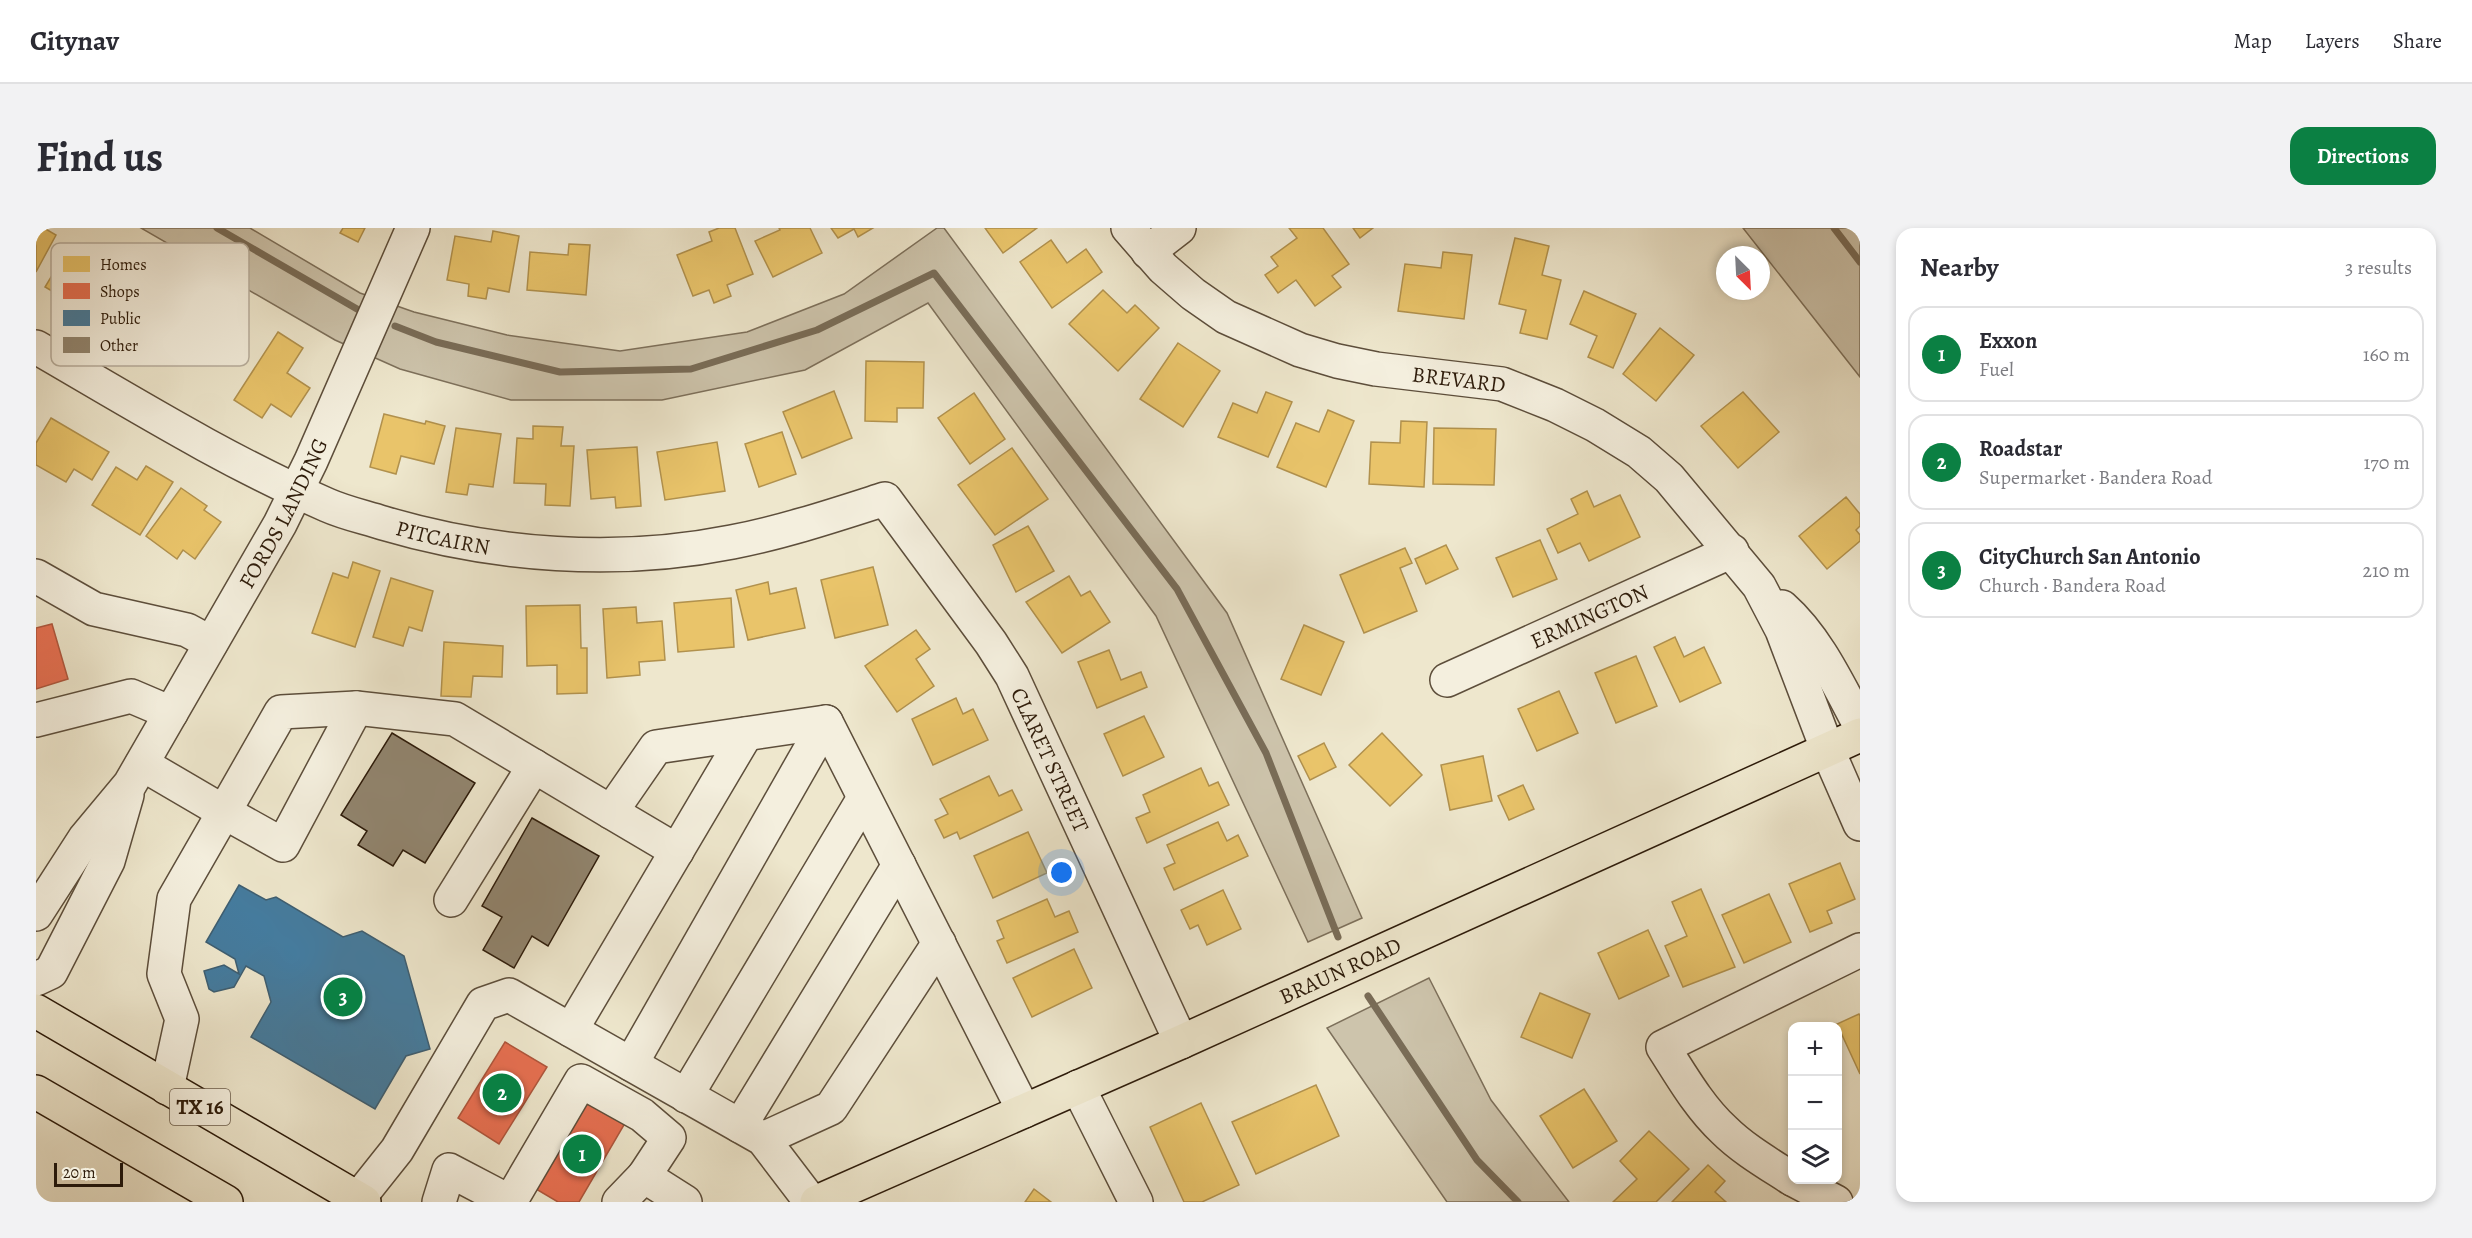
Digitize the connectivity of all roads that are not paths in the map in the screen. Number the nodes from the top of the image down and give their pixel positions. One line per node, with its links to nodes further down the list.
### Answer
1 (413, 228): 7 (street, FORDS LANDING)
2 (1179, 228): 3 (street)
3 (1138, 240): 9 (street, BREVARD)
4 (36, 348): 5 (street, PITCAIRN)
5 (51, 357)
6 (68, 366): 7 (street, PITCAIRN)
7 (296, 490): 8 (street, PITCAIRN); 12 (street, FORDS LANDING)
8 (885, 499): 37 (street, CLARET STREET)
9 (1732, 551): 11 (street, BREVARD); 13 (street, ERMINGTON)
10 (36, 576): 12 (street)
11 (1759, 586): 18 (street, BREVARD); 21 (street, BREVARD)
12 (211, 644): 15 (street, FORDS LANDING)
13 (1447, 680)
14 (356, 708): 22 (street); 25 (street); 25 (street)
15 (171, 713): 16 (street); 23 (street, FORDS LANDING)
16 (36, 720)
17 (826, 722): 19 (street); 24 (street); 38 (street)
18 (1860, 725)
19 (746, 734): 26 (street); 28 (street)
20 (1860, 735): 21 (main road, BRAUN ROAD)
21 (1828, 751): 27 (street, BREVARD); 37 (main road, BRAUN ROAD)
22 (534, 766): 26 (street); 30 (street)
23 (136, 774): 25 (street); 31 (street, FORDS LANDING); 34 (street, FORDS LANDING)
24 (864, 798): 29 (street); 42 (street)
25 (224, 812): 40 (street)
26 (611, 812): 28 (street)
27 (1860, 824)
28 (676, 851): 36 (street)
29 (898, 865): 32 (street); 44 (street)
30 (451, 900)
31 (36, 914)
32 (939, 943): 43 (street); 44 (street)
33 (1860, 950): 46 (street)
34 (36, 980)
35 (36, 1011): 40 (main road, TX 16)
36 (571, 1030): 38 (street); 48 (street)
37 (1180, 1042): 39 (main road, BRAUN ROAD)
38 (631, 1064): 42 (street)
39 (1078, 1087): 43 (main road, BRAUN ROAD); 56 (street)
40 (167, 1088): 48 (main road, TX 16)
41 (36, 1092): 49 (main road)
42 (686, 1096): 44 (street)
43 (1024, 1111): 55 (main road, BRAUN ROAD)
44 (751, 1133): 54 (street)
45 (644, 1176): 51 (street); 52 (street); 53 (street)
46 (1788, 1176)
47 (1802, 1184): 57 (street)
48 (361, 1200)
49 (226, 1202)
50 (439, 1202): 51 (street)
51 (510, 1202)
52 (619, 1202)
53 (685, 1202)
54 (811, 1202)
55 (817, 1202)
56 (1136, 1202)
57 (1836, 1202)

